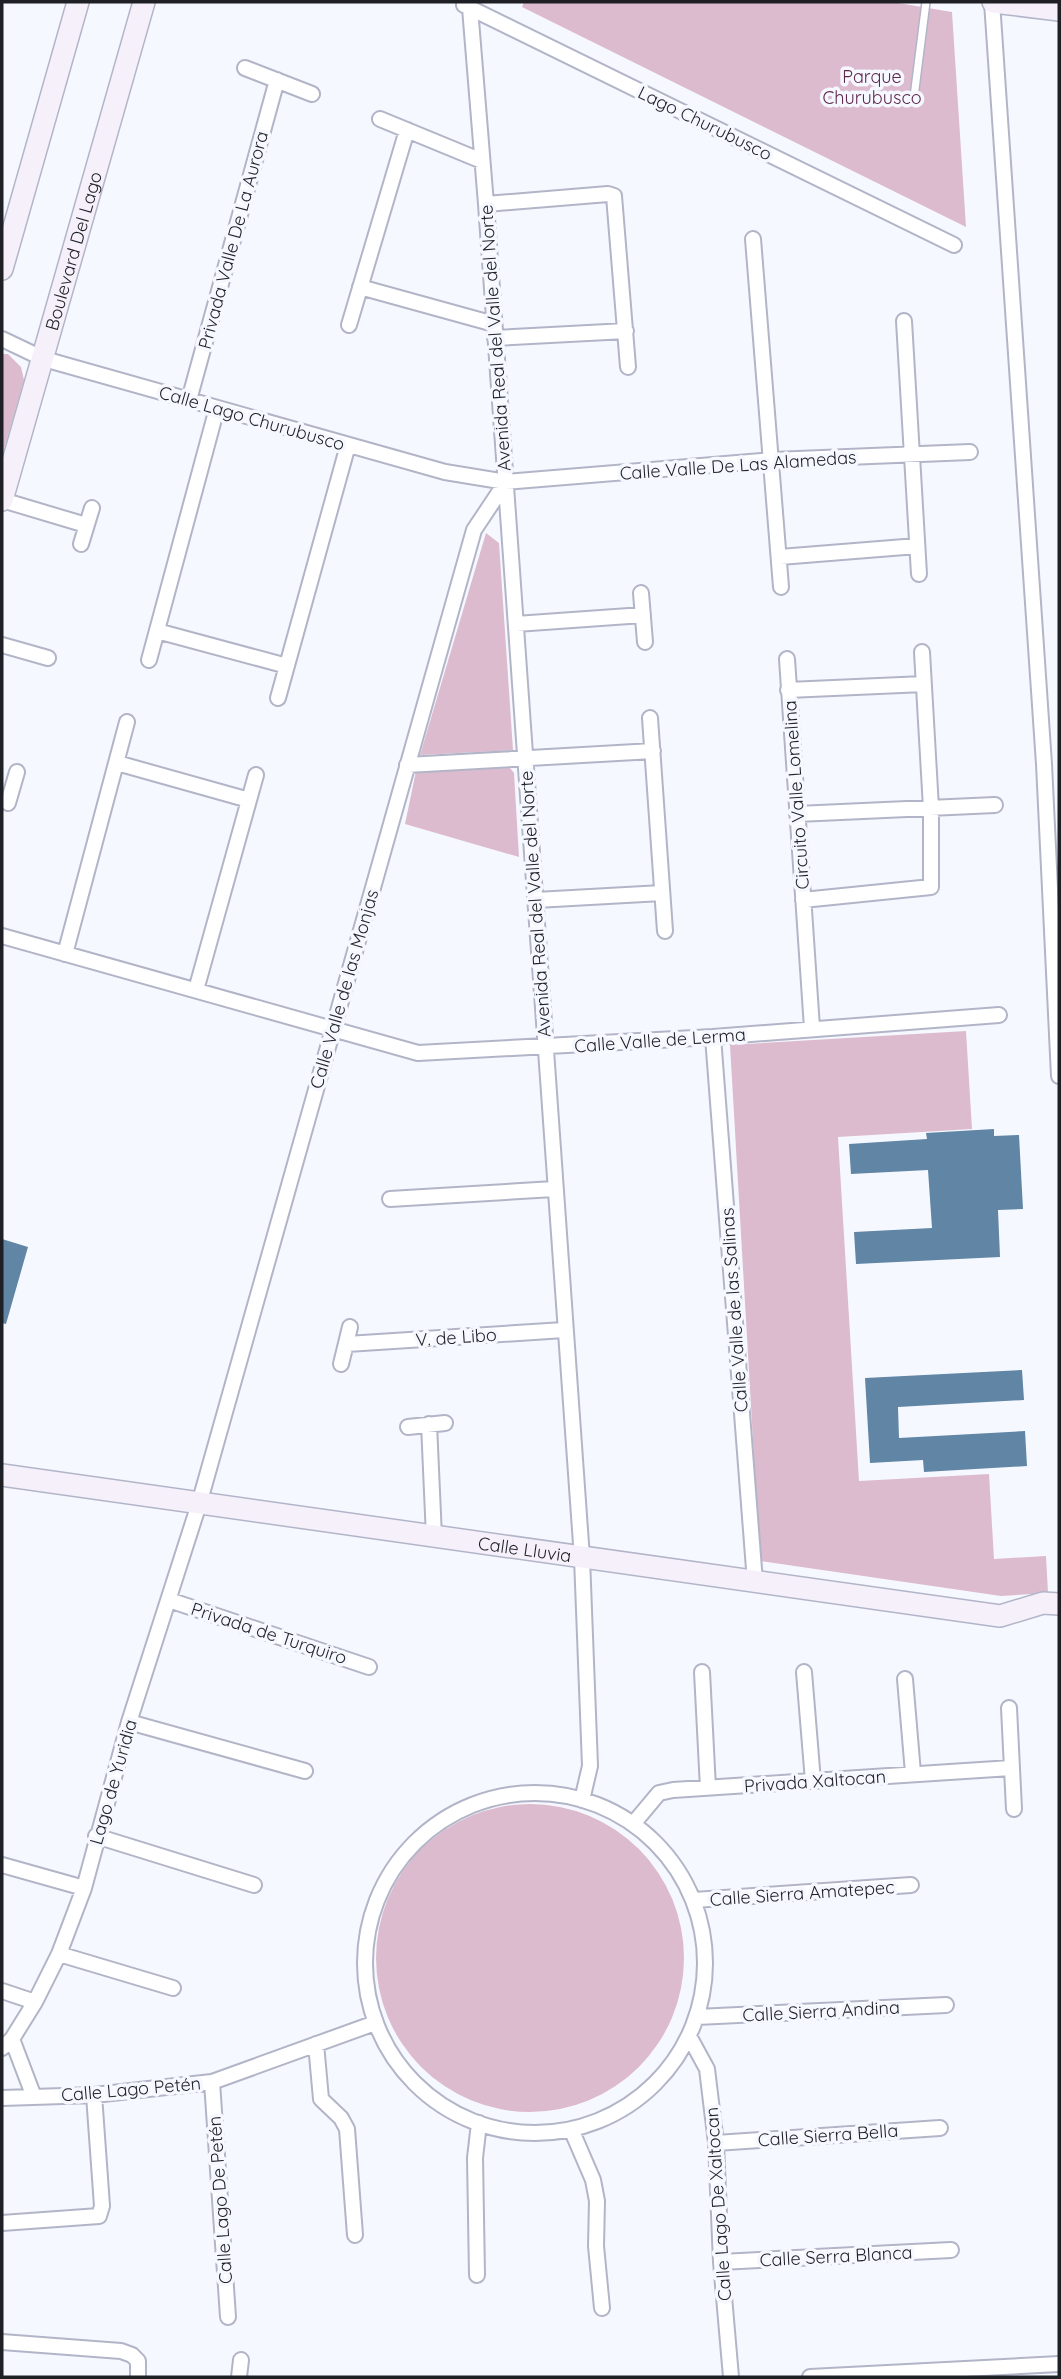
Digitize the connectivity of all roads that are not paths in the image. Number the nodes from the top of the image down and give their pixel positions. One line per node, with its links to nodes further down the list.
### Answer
1 (78, 2): 17 (street)
2 (144, 2): 24 (street, Boulevard Del Lago)
3 (926, 2): 10 (lane)
4 (993, 2): 6 (street); 60 (street)
5 (468, 3): 13 (street, Avenida Real del Valle del Norte); 16 (street, Lago Churubusco)
6 (1059, 10)
7 (245, 68): 8 (street)
8 (277, 80): 9 (street); 26 (street, Privada Valle De La Aurora)
9 (312, 94)
10 (914, 97)
11 (380, 119): 12 (street)
12 (407, 130): 13 (street); 18 (street)
13 (482, 161): 14 (street, Avenida Real del Valle del Norte)
14 (485, 204): 21 (street, Avenida Real del Valle del Norte); 22 (street)
15 (753, 239): 31 (street)
16 (954, 245)
17 (2, 269)
18 (360, 287): 20 (street); 21 (street)
19 (904, 321): 30 (street)
20 (349, 325)
21 (494, 331): 22 (street); 32 (street, Avenida Real del Valle del Norte)
22 (626, 331): 25 (street)
23 (2, 339): 24 (street, Calle Lago Churubusco)
24 (44, 359): 26 (street, Calle Lago Churubusco); 33 (street, Boulevard Del Lago)
25 (628, 367)
26 (189, 400): 27 (street, Calle Lago Churubusco)
27 (217, 408): 28 (street, Calle Lago Churubusco); 44 (street)
28 (348, 445): 32 (street, Calle Lago Churubusco); 51 (street)
29 (970, 452): 30 (street, Calle Valle De Las Alamedas)
30 (914, 455): 31 (street, Calle Valle De Las Alamedas); 37 (street)
31 (773, 460): 32 (street, Calle Valle De Las Alamedas); 38 (street)
32 (506, 482): 43 (street, Avenida Real del Valle del Norte); 62 (street, Calle Valle de las Monjas)
33 (2, 500): 35 (street)
34 (92, 509): 35 (street)
35 (86, 525): 36 (street)
36 (81, 544)
37 (917, 546): 38 (street); 39 (street)
38 (780, 557): 40 (street)
39 (919, 574)
40 (781, 587)
41 (641, 593): 42 (street)
42 (643, 615): 43 (street); 45 (street)
43 (516, 624): 58 (street, Avenida Real del Valle del Norte)
44 (156, 631): 50 (street); 51 (street)
45 (645, 642)
46 (2, 645): 48 (street)
47 (922, 652): 52 (street, Circuito Valle Lomelina)
48 (48, 658)
49 (787, 659): 53 (street, Circuito Valle Lomelina)
50 (149, 660)
51 (287, 666): 54 (street)
52 (923, 684): 53 (street, Circuito Valle Lomelina); 68 (street, Circuito Valle Lomelina)
53 (788, 690): 69 (street, Circuito Valle Lomelina)
54 (278, 698)
55 (650, 718): 57 (street)
56 (127, 722): 59 (street)
57 (653, 751): 58 (street); 70 (street)
58 (526, 758): 62 (street); 71 (street, Avenida Real del Valle del Norte)
59 (117, 763): 66 (street); 75 (street)
60 (1044, 764): 61 (street); 82 (street)
61 (1059, 764)
62 (407, 765): 79 (street, Calle Valle de las Monjas)
63 (17, 772): 65 (street)
64 (256, 775): 66 (street)
65 (7, 794)
66 (248, 800): 76 (street)
67 (995, 805): 68 (street)
68 (931, 808): 69 (street); 72 (street, Circuito Valle Lomelina)
69 (797, 814): 72 (street, Circuito Valle Lomelina)
70 (662, 893): 71 (street); 73 (street)
71 (536, 900): 81 (street, Avenida Real del Valle del Norte)
72 (803, 900): 78 (street, Circuito Valle Lomelina)
73 (665, 931)
74 (2, 936): 75 (street, Calle Valle de Lerma)
75 (65, 954): 76 (street, Calle Valle de Lerma)
76 (196, 990): 79 (street, Calle Valle de Lerma)
77 (999, 1015): 78 (street, Calle Valle de Lerma)
78 (811, 1028): 80 (street, Calle Valle de Lerma)
79 (333, 1030): 81 (street, Calle Valle de Lerma); 93 (street, Calle Valle de las Monjas)
80 (713, 1037): 81 (street, Calle Valle de Lerma); 96 (street, Calle Valle de las Salinas)
81 (544, 1047): 83 (street, Avenida Real del Valle del Norte)
82 (1059, 1076)
83 (554, 1189): 84 (street); 86 (street, Avenida Real del Valle del Norte)
84 (390, 1199)
85 (350, 1327): 87 (street)
86 (564, 1330): 87 (street, V. de Libo); 95 (street, Avenida Real del Valle del Norte)
87 (347, 1344): 88 (street)
88 (341, 1364)
89 (445, 1423): 90 (street)
90 (429, 1424): 91 (street); 94 (street)
91 (408, 1427)
92 (2, 1475): 93 (street, Calle Lluvia)
93 (200, 1504): 94 (street, Calle Lluvia); 97 (street, Lago de Yuridia)
94 (434, 1537): 95 (street, Calle Lluvia)
95 (582, 1558): 96 (street, Calle Lluvia); 110 (street, Avenida Real del Valle del Norte)
96 (755, 1582): 98 (street, Calle Lluvia)
97 (169, 1600): 99 (street, Privada de Turquiro); 104 (street, Lago de Yuridia)
98 (1054, 1603)
99 (369, 1667)
100 (702, 1672): 109 (street)
101 (804, 1672): 108 (street)
102 (905, 1679): 107 (street)
103 (1009, 1708): 105 (street)
104 (129, 1722): 106 (street); 113 (street, Lago de Yuridia)
105 (1011, 1768): 107 (street, Privada Xaltocan); 111 (street)
106 (305, 1771)
107 (913, 1773): 108 (street, Privada Xaltocan)
108 (813, 1781): 109 (street, Privada Xaltocan)
109 (708, 1788): 112 (street, Privada Xaltocan)
110 (582, 1800): 112 (street); 125 (street)
111 (1014, 1809)
112 (633, 1824): 118 (street)
113 (96, 1836): 115 (street); 117 (street, Lago de Yuridia)
114 (2, 1865): 117 (street)
115 (254, 1885)
116 (911, 1885): 118 (street, Calle Sierra Amatepec)
117 (84, 1888): 119 (street, Lago de Yuridia)
118 (694, 1900): 124 (street)
119 (59, 1954): 120 (street); 122 (street, Lago de Yuridia)
120 (173, 1988)
121 (2, 1991): 122 (street)
122 (35, 2001): 127 (street, Lago de Yuridia)
123 (946, 2005): 124 (street, Calle Sierra Andina)
124 (697, 2017): 126 (street)
125 (375, 2023): 128 (street, Calle Lago Petén); 133 (street)
126 (689, 2036): 135 (street); 136 (street, Calle Lago De Xaltocan)
127 (7, 2043): 131 (street)
128 (316, 2044): 129 (street, Calle Lago Petén); 138 (street)
129 (212, 2082): 130 (street, Calle Lago Petén); 143 (street, Calle Lago De Petén)
130 (94, 2095): 131 (street, Calle Lago Petén); 137 (street)
131 (34, 2097): 132 (street, Calle Lago Petén)
132 (2, 2098)
133 (480, 2123): 135 (street); 141 (street)
134 (940, 2128): 136 (street, Calle Sierra Bella)
135 (571, 2129): 142 (street)
136 (716, 2143): 140 (street, Calle Lago De Xaltocan)
137 (2, 2223)
138 (355, 2235)
139 (951, 2250): 140 (street, Calle Serra Blanca)
140 (721, 2262): 151 (street, Calle Lago De Xaltocan)
141 (477, 2275)
142 (602, 2308)
143 (228, 2317)
144 (2, 2342): 149 (street)
145 (241, 2360): 150 (street)
146 (1059, 2364): 147 (street)
147 (1016, 2372): 148 (street)
148 (911, 2375): 152 (street)
149 (138, 2377)
150 (239, 2377)
151 (731, 2377)
152 (810, 2377)

